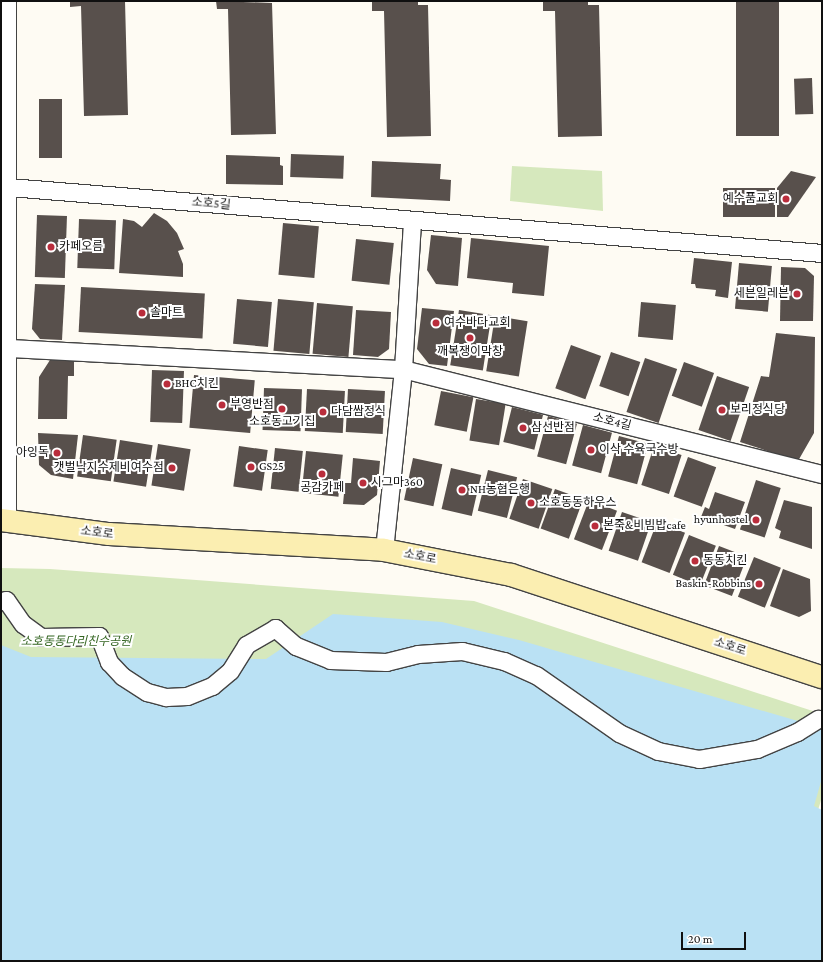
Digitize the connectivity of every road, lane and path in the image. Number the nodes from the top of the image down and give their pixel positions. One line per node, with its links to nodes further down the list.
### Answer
1 (7, 1): 2 (street)
2 (9, 187): 3 (street, 소호5길); 5 (street)
3 (412, 222): 4 (street); 6 (street)
4 (822, 253)
5 (9, 348): 6 (street); 8 (street)
6 (403, 369): 7 (street, 소호4길); 9 (street)
7 (822, 474)
8 (4, 521): 9 (street, 소호로)
9 (384, 550): 11 (street, 소호로)
10 (1, 602): 12 (street)
11 (822, 677)
12 (818, 719)

